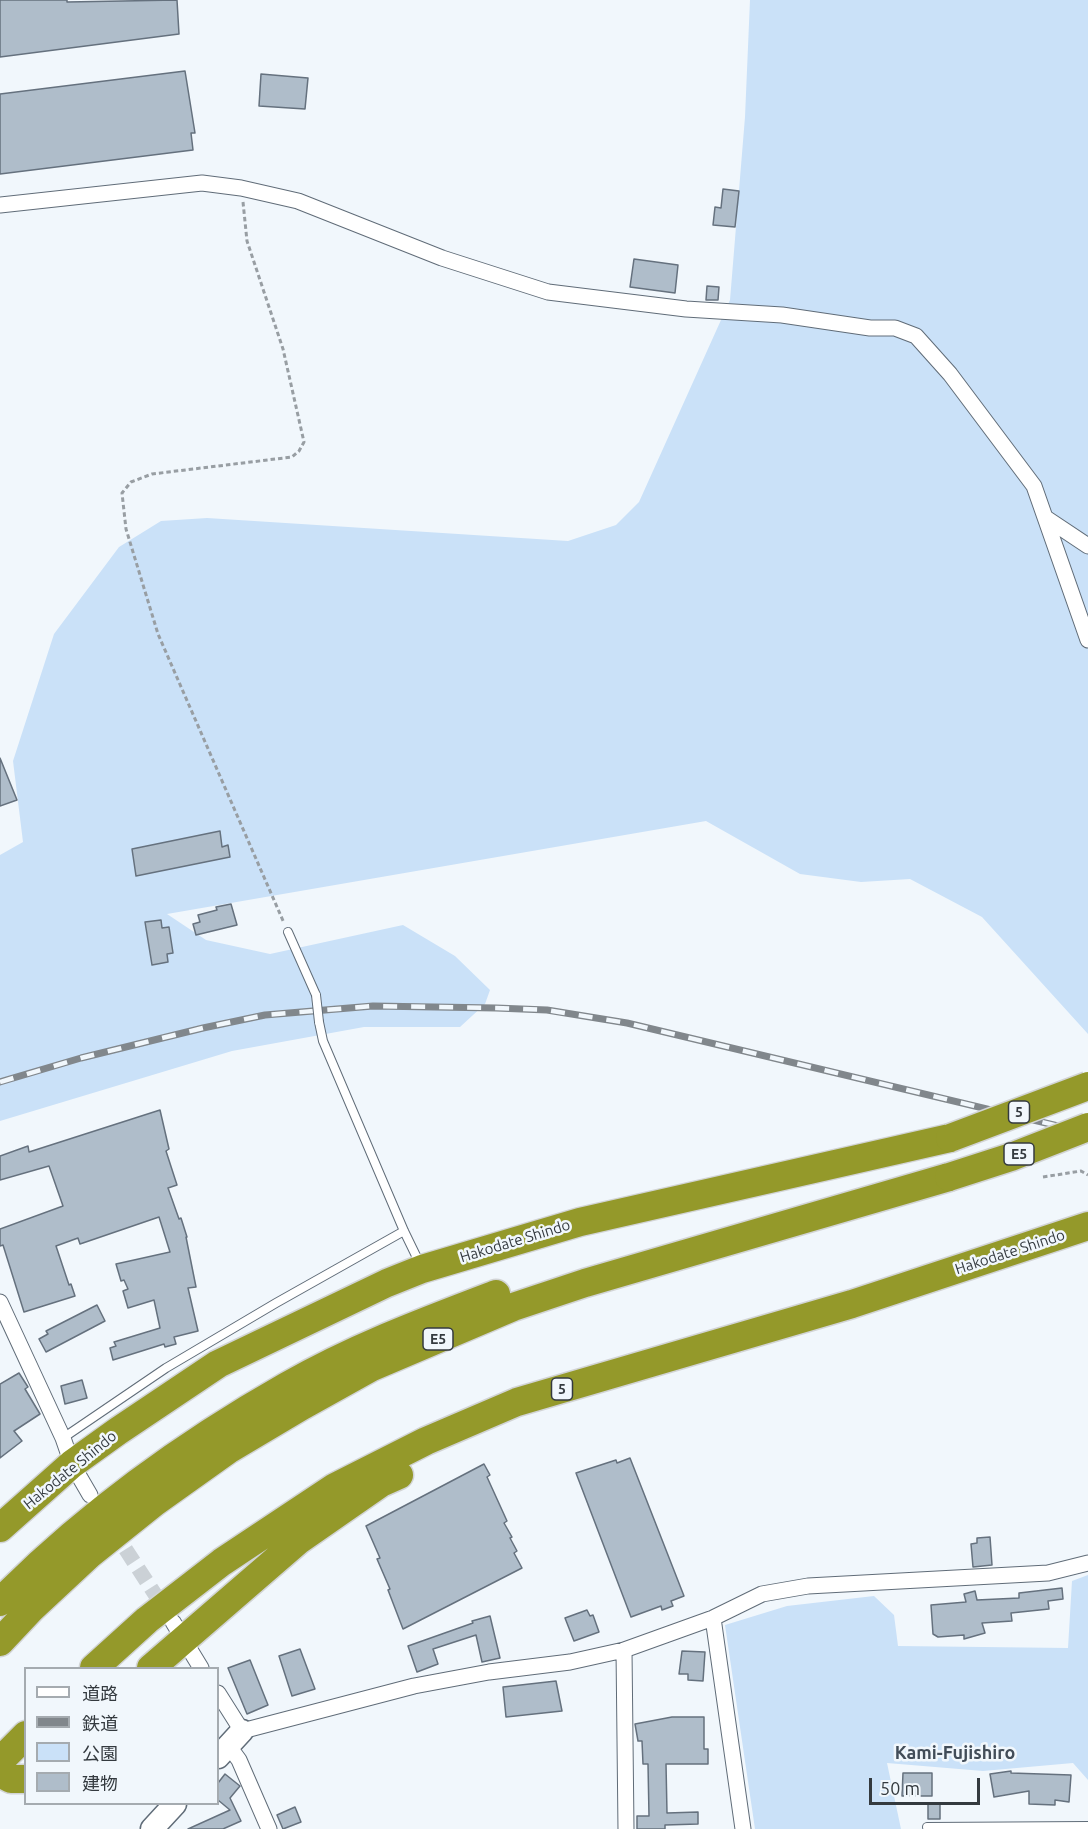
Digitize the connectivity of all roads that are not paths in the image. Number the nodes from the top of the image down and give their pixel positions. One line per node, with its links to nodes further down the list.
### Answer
1 (0, 206): 2 (street)
2 (1046, 518): 3 (street); 4 (street)
3 (1088, 546)
4 (1088, 640)
5 (288, 932): 10 (lane, bridge)
6 (1088, 1086): 11 (highway, Hakodate Shindo / 5, bridge)
7 (1088, 1127): 8 (highway, E5, bridge)
8 (949, 1177): 18 (highway, E5); 21 (highway, E5)
9 (1088, 1226): 13 (highway, Hakodate Shindo / 5)
10 (404, 1231): 11 (lane); 14 (lane)
11 (423, 1269): 14 (highway, Hakodate Shindo / 5)
12 (0, 1302): 14 (street)
13 (517, 1402): 20 (highway); 23 (highway, Hakodate Shindo / 5)
14 (68, 1451): 15 (street); 16 (highway, Hakodate Shindo / 5)
15 (90, 1495)
16 (0, 1528)
17 (1088, 1563): 19 (street)
18 (0, 1602)
19 (713, 1618): 22 (street); 38 (street)
20 (178, 1631): 24 (highway); 25 (street)
21 (0, 1642)
22 (624, 1650): 28 (street); 37 (street)
23 (95, 1667)
24 (152, 1667)
25 (200, 1667)
26 (219, 1699): 28 (street)
27 (24, 1737): 29 (highway)
28 (229, 1744): 36 (street)
29 (0, 1761)
30 (0, 1773): 31 (highway)
31 (24, 1779)
32 (173, 1805): 35 (street)
33 (927, 1827): 34 (lane)
34 (1088, 1827)
35 (152, 1829)
36 (269, 1829)
37 (626, 1829)
38 (742, 1829)

